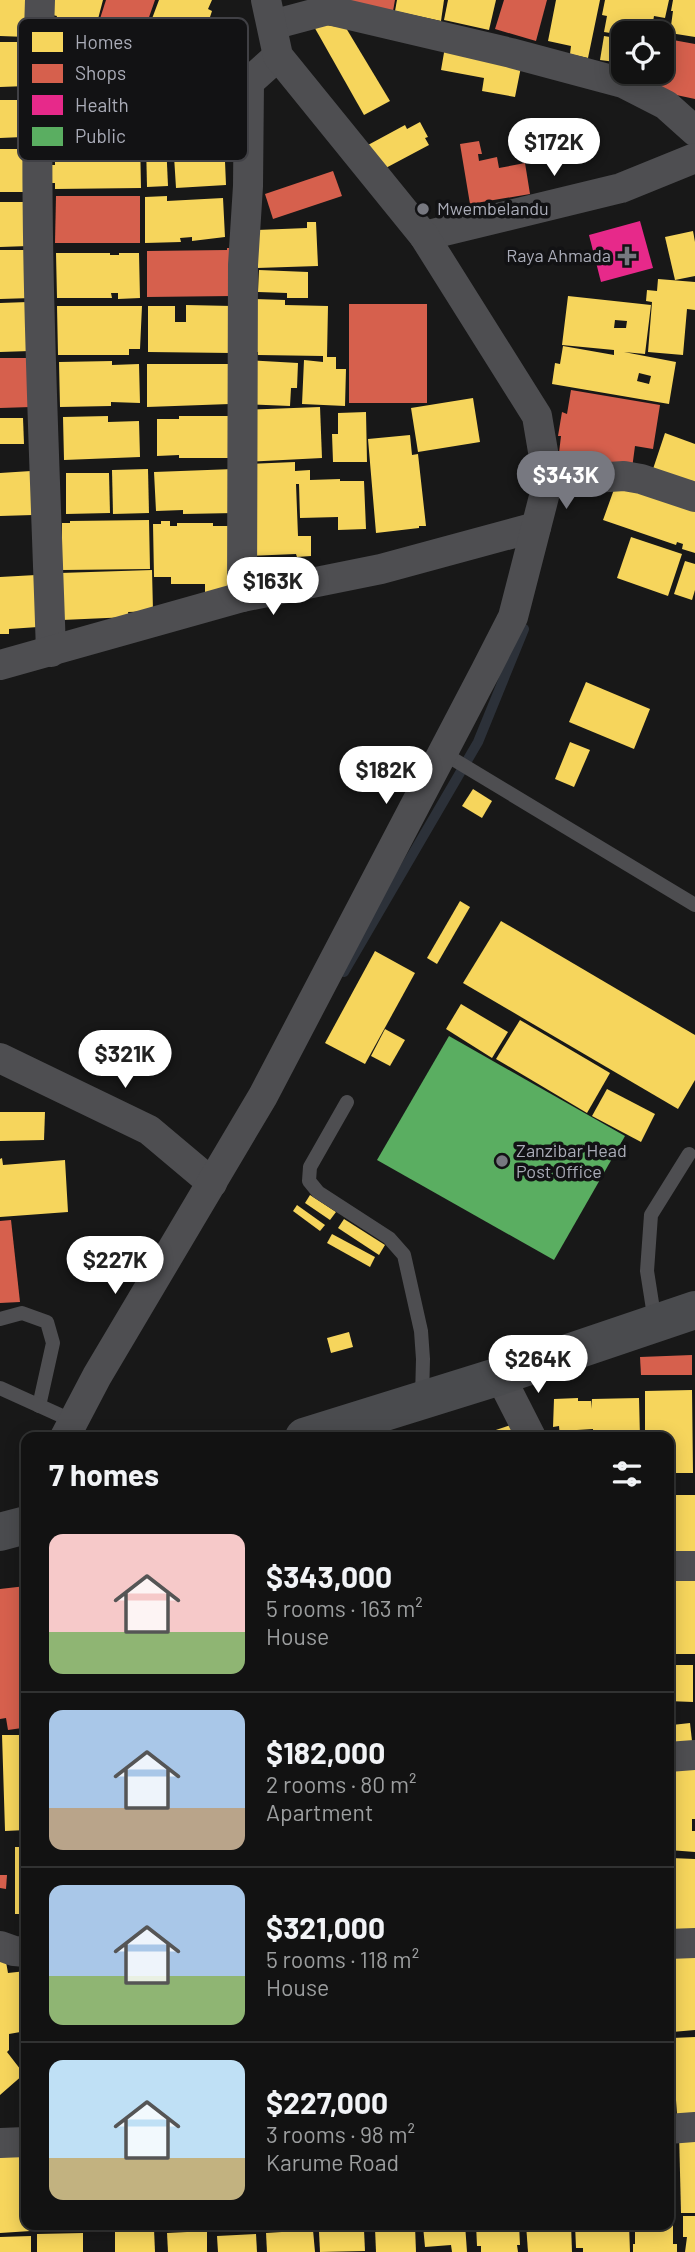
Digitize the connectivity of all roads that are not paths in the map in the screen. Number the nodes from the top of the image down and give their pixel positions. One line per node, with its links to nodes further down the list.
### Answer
1 (40, 0): 3 (street)
2 (269, 13): 4 (street); 6 (street)
3 (39, 18)
4 (278, 57): 5 (street); 9 (street)
5 (249, 82): 13 (street)
6 (695, 131)
7 (695, 158): 9 (street)
8 (38, 161): 14 (street)
9 (425, 236): 10 (street)
10 (548, 481): 11 (street); 12 (street)
11 (695, 497)
12 (536, 527): 13 (street); 16 (street)
13 (242, 597): 14 (street)
14 (51, 652): 15 (street)
15 (0, 665)
16 (443, 754): 17 (lane); 21 (street)
17 (695, 905)
18 (0, 1058): 21 (street)
19 (347, 1102): 27 (lane)
20 (689, 1154): 24 (lane)
21 (212, 1182): 29 (street)
22 (695, 1310): 24 (main road)
23 (0, 1319): 28 (lane)
24 (655, 1323): 25 (main road)
25 (500, 1376): 27 (main road); 31 (street)
26 (0, 1388): 28 (lane)
27 (422, 1400): 30 (main road)
28 (39, 1406): 29 (lane)
29 (69, 1429)
30 (326, 1432)
31 (528, 1432)
32 (21, 1526): 33 (main road)
33 (0, 1532)
34 (674, 1566): 35 (street)
35 (695, 1566)
36 (695, 1755): 37 (street)
37 (674, 1757)
38 (695, 1943): 39 (street)
39 (674, 1944)
40 (0, 1946): 41 (street)
41 (21, 1952)
42 (695, 2127): 43 (street)
43 (674, 2129)
44 (21, 2142): 45 (street)
45 (0, 2143)

